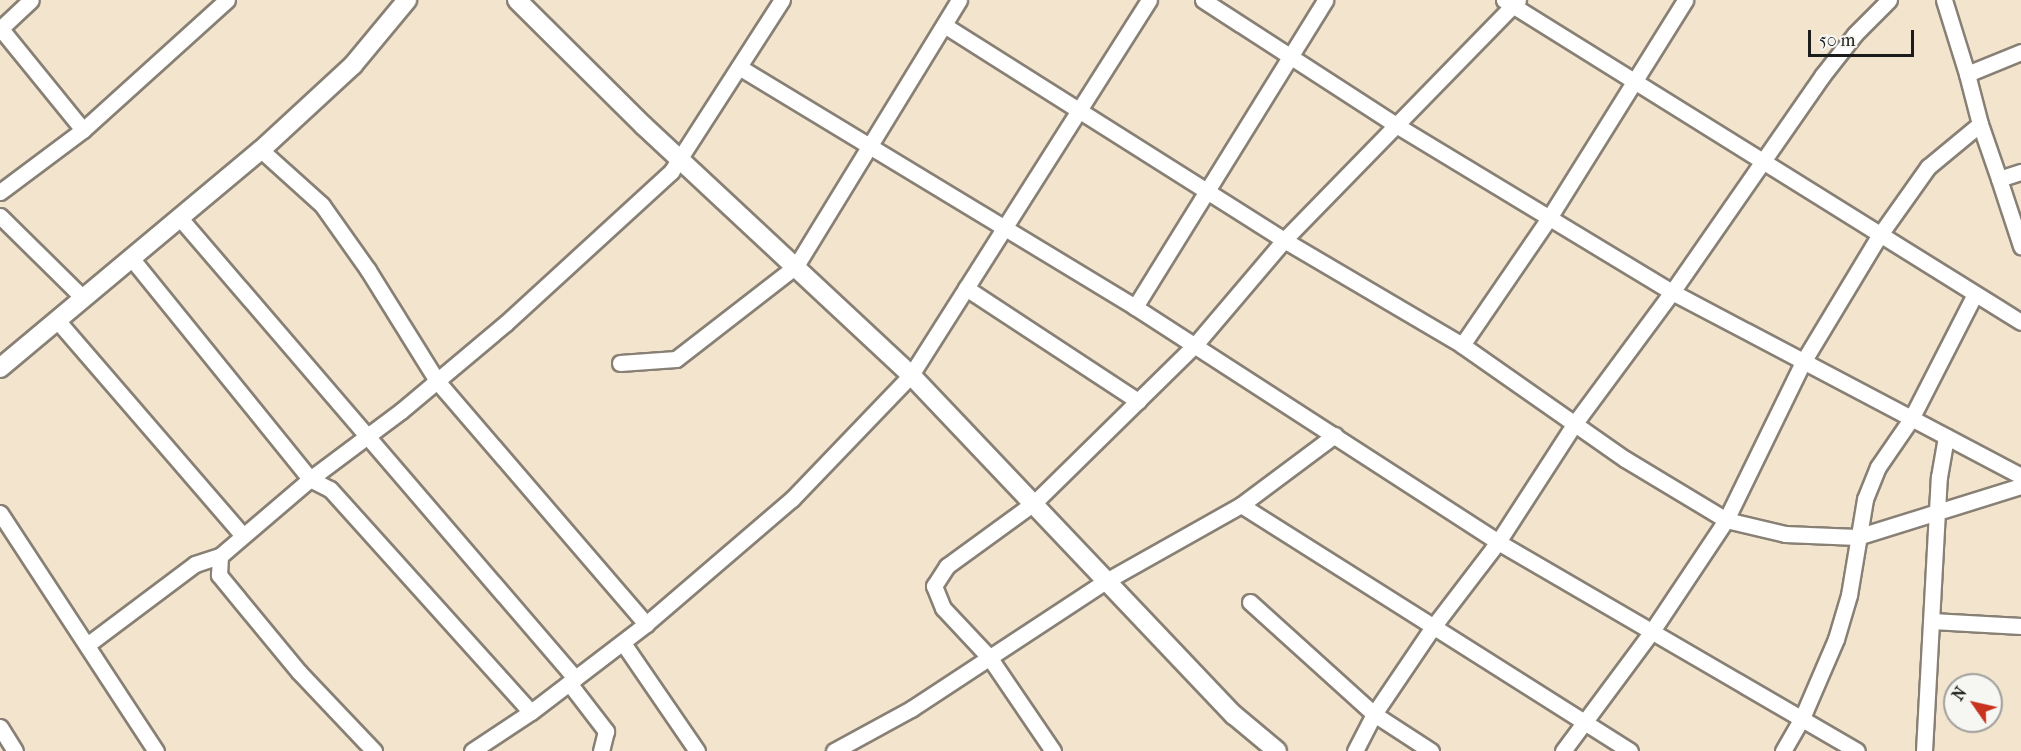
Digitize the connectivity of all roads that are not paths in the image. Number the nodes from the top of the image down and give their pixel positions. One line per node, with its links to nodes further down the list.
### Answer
1 (31, 0): 16 (street)
2 (227, 0): 25 (street)
3 (407, 0): 26 (street)
4 (518, 0): 28 (street)
5 (782, 0): 19 (street)
6 (959, 0): 15 (street)
7 (1149, 0): 22 (street)
8 (1203, 0): 18 (street)
9 (1325, 0): 18 (street)
10 (1684, 0): 21 (street)
11 (1889, 0): 14 (street)
12 (1944, 0): 20 (street)
13 (1512, 2): 21 (street); 24 (street)
14 (1873, 5): 29 (street)
15 (944, 25): 22 (street); 27 (street)
16 (0, 29): 25 (street)
17 (2021, 52): 20 (street)
18 (1292, 57): 24 (street); 32 (street)
19 (739, 67): 27 (street); 28 (street)
20 (1967, 74): 23 (street)
21 (1634, 82): 29 (street); 36 (street)
22 (1077, 110): 32 (street); 37 (street)
23 (1980, 124): 31 (street); 38 (street)
24 (1396, 125): 36 (street); 39 (street)
25 (83, 130): 33 (street)
26 (261, 150): 35 (street); 56 (street)
27 (870, 150): 37 (street); 42 (street)
28 (680, 160): 42 (street); 56 (street)
29 (1766, 160): 38 (street); 44 (street)
30 (2021, 172): 31 (street)
31 (1998, 179): 40 (street)
32 (1208, 190): 39 (street); 47 (street)
33 (0, 192)
34 (0, 216): 46 (street)
35 (179, 217): 41 (street); 61 (street)
36 (1549, 218): 44 (street); 51 (street)
37 (1005, 227): 43 (street); 47 (street)
38 (1879, 236): 45 (street); 52 (street)
39 (1284, 240): 50 (street); 51 (street)
40 (2021, 246)
41 (132, 259): 46 (street); 64 (street)
42 (796, 266): 53 (street); 55 (street)
43 (966, 288): 55 (street); 57 (street)
44 (1672, 292): 52 (street); 59 (street)
45 (1975, 294): 49 (street); 58 (street)
46 (82, 297): 48 (street)
47 (1135, 307): 50 (street)
48 (56, 320): 54 (street); 71 (street)
49 (2021, 322)
50 (1195, 345): 57 (street); 60 (street)
51 (1462, 345): 59 (street)
52 (1803, 362): 58 (street); 70 (street)
53 (620, 363)
54 (0, 368)
55 (911, 375): 66 (street); 78 (street)
56 (437, 381): 61 (street); 78 (street)
57 (1138, 401): 66 (street)
58 (1911, 419): 62 (street); 72 (street)
59 (1575, 423): 70 (street); 73 (street)
60 (1335, 435): 67 (street); 73 (street)
61 (366, 437): 64 (street); 85 (street)
62 (1946, 437): 63 (street); 68 (street)
63 (2021, 477)
64 (310, 478): 71 (street); 86 (street)
65 (2021, 486): 68 (street)
66 (1035, 502): 75 (street); 84 (street)
67 (1240, 505): 75 (street); 80 (street)
68 (1939, 512): 72 (street); 77 (street)
69 (0, 513): 83 (street)
70 (1726, 520): 72 (street); 81 (street)
71 (243, 536): 74 (street)
72 (1857, 537): 88 (street)
73 (1498, 542): 80 (street); 81 (street)
74 (220, 556): 83 (street); 93 (street)
75 (1106, 581): 84 (street); 99 (street)
76 (1250, 602): 87 (street)
77 (1932, 621): 79 (street); 106 (street)
78 (646, 624): 82 (street)
79 (2021, 626)
80 (1433, 627): 87 (street); 89 (street)
81 (1652, 631): 88 (street); 89 (street)
82 (623, 643): 85 (street); 96 (street)
83 (87, 645): 92 (street)
84 (989, 657): 97 (street); 98 (street)
85 (572, 681): 86 (street); 95 (street)
86 (531, 712): 94 (street)
87 (1374, 714): 100 (street); 101 (street)
88 (1802, 718): 104 (street); 105 (street)
89 (1586, 723): 102 (street); 103 (street)
90 (0, 727): 91 (street)
91 (15, 751)
92 (156, 751)
93 (374, 751)
94 (472, 751)
95 (601, 751)
96 (697, 751)
97 (834, 751)
98 (1053, 751)
99 (1277, 751)
100 (1355, 751)
101 (1431, 751)
102 (1563, 751)
103 (1630, 751)
104 (1782, 751)
105 (1857, 751)
106 (1924, 751)

